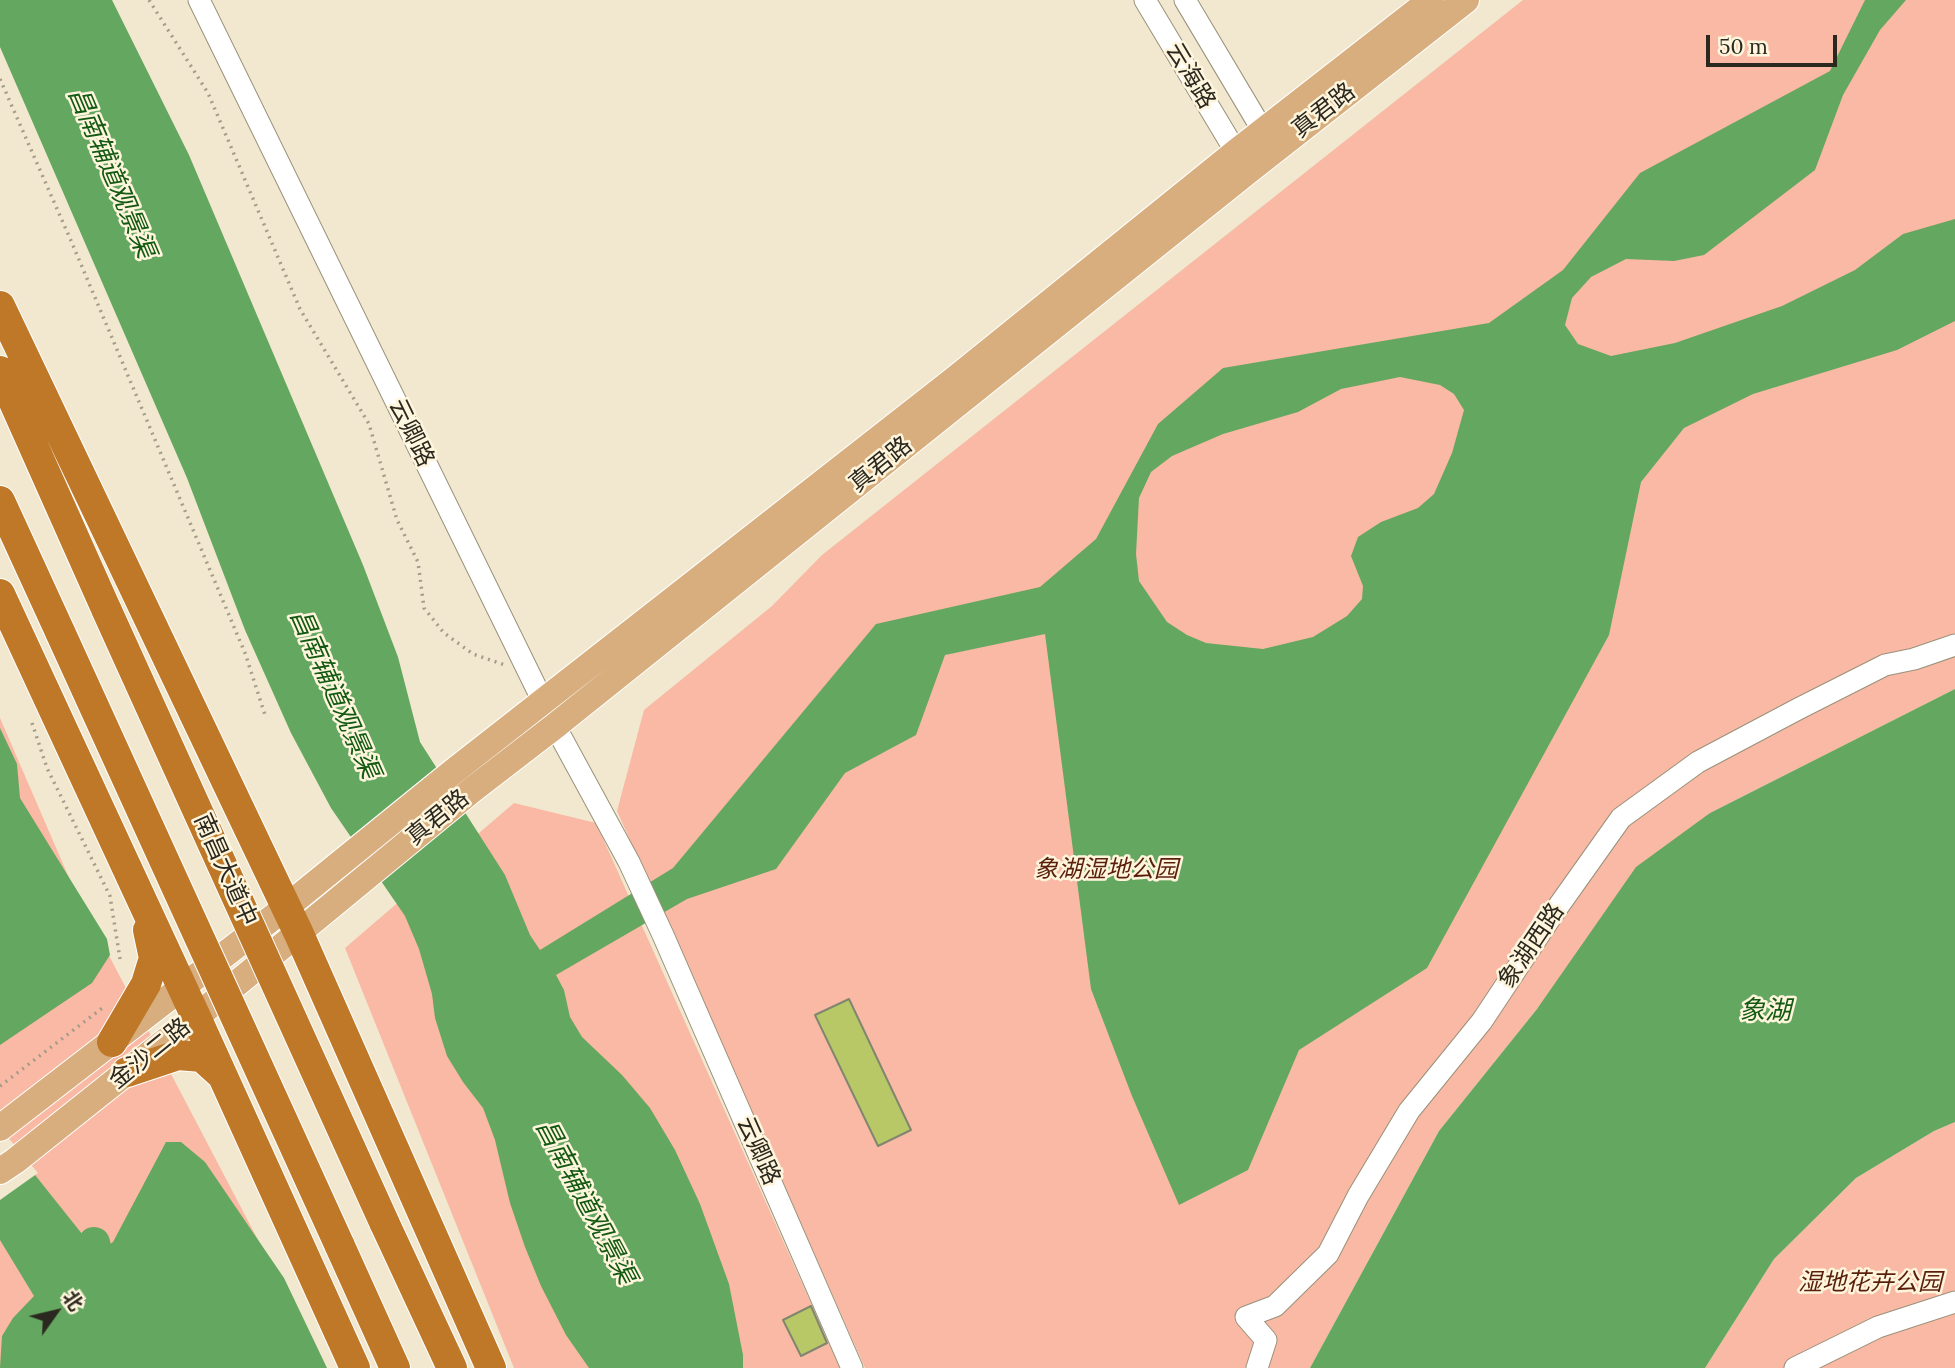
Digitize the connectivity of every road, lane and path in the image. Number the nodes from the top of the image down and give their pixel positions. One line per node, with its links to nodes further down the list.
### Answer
1 (149, 0): 15 (path)
2 (199, 0): 15 (street, 云卿路)
3 (1145, 0): 9 (street, 云海路)
4 (1185, 0): 8 (street, 云海路)
5 (1431, 0): 8 (main road, 真君路)
6 (1466, 0): 19 (main road, 真君路)
7 (0, 79): 17 (path)
8 (1263, 131): 9 (main road, 真君路)
9 (1236, 152): 16 (main road, 真君路)
10 (0, 306): 21 (highway)
11 (0, 371): 35 (highway, 南昌大道中, bridge)
12 (0, 501): 34 (highway, bridge)
13 (0, 594): 20 (highway)
14 (1955, 645): 38 (street, 象湖西路)
15 (530, 673): 16 (street, 云卿路)
16 (544, 701): 19 (street, 云卿路); 21 (main road, 真君路)
17 (265, 715)
18 (32, 721): 22 (path)
19 (555, 726): 21 (main road, 真君路); 37 (street, 云卿路)
20 (142, 902): 23 (highway); 26 (highway)
21 (292, 921): 23 (main road, 金沙二路); 25 (main road, 金沙二路); 36 (highway)
22 (120, 959)
23 (182, 989): 25 (highway); 26 (main road, 金沙二路)
24 (110, 1003): 29 (path)
25 (196, 1017): 27 (main road, 金沙二路); 28 (highway)
26 (112, 1042): 30 (main road, 金沙二路)
27 (127, 1072): 28 (highway); 31 (main road, 金沙二路)
28 (222, 1075): 33 (highway)
29 (0, 1086)
30 (0, 1128)
31 (0, 1171)
32 (1955, 1302): 39 (street)
33 (355, 1368)
34 (395, 1368)
35 (452, 1368)
36 (491, 1368)
37 (852, 1368)
38 (1256, 1368)
39 (1795, 1368)

